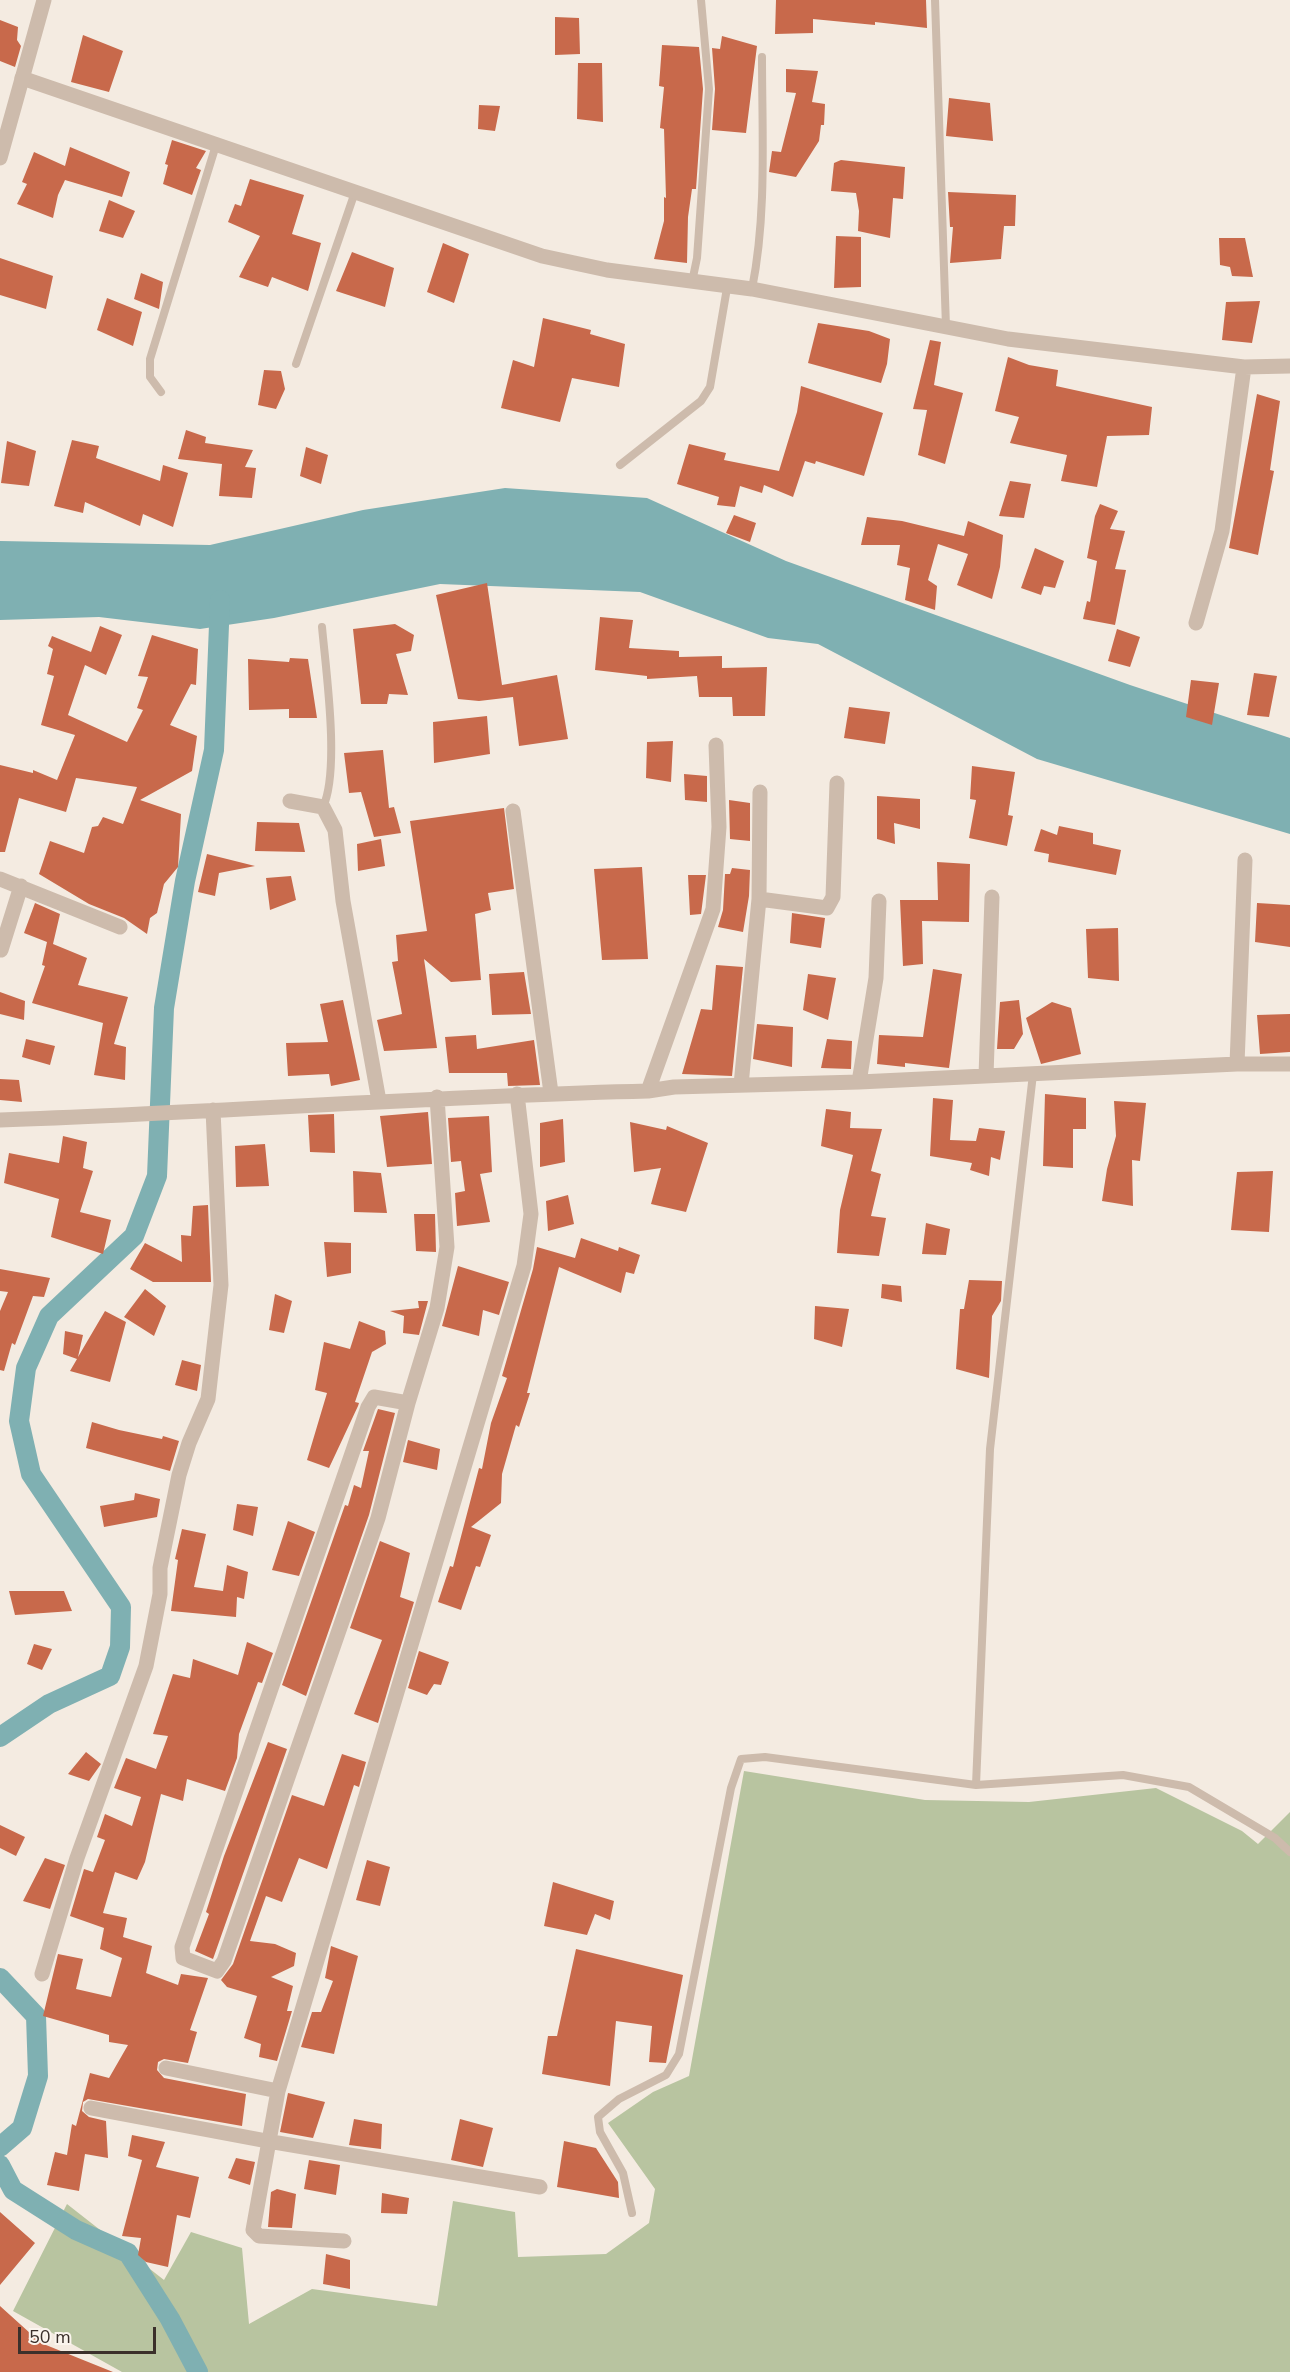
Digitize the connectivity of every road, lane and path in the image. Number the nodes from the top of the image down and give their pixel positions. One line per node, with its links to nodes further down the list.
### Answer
1 (44, 0): 5 (street)
2 (701, 0): 9 (lane)
3 (935, 0): 12 (lane)
4 (762, 57): 11 (lane)
5 (22, 78): 6 (street); 7 (street)
6 (216, 145): 8 (street); 16 (lane)
7 (0, 158)
8 (355, 192): 9 (street); 13 (lane)
9 (692, 282): 10 (street)
10 (727, 288): 11 (street); 17 (lane)
11 (752, 290): 12 (street)
12 (946, 327): 15 (street)
13 (296, 364)
14 (1290, 366): 15 (street)
15 (1244, 367): 18 (street)
16 (161, 392)
17 (620, 465)
18 (1196, 623)
19 (322, 627): 24 (lane)
20 (716, 745): 40 (street)
21 (837, 783): 30 (street)
22 (760, 792): 30 (street)
23 (290, 801): 24 (street)
24 (323, 807): 44 (street)
25 (513, 811): 42 (street)
26 (1245, 860): 34 (street)
27 (0, 879): 28 (street)
28 (21, 886): 32 (street); 33 (street)
29 (992, 897): 37 (street)
30 (759, 899): 39 (street)
31 (879, 900): 38 (street)
32 (120, 927)
33 (2, 950)
34 (1237, 1064): 35 (street); 36 (street)
35 (1290, 1064)
36 (1033, 1074): 37 (street); 48 (lane)
37 (986, 1076): 38 (street)
38 (859, 1082): 39 (street)
39 (741, 1085): 40 (street)
40 (648, 1091): 42 (street)
41 (517, 1094): 42 (street); 43 (street); 52 (street)
42 (551, 1094)
43 (437, 1097): 44 (street); 47 (street)
44 (379, 1101): 45 (street)
45 (210, 1110): 46 (street); 50 (street)
46 (0, 1120)
47 (408, 1403): 47 (street)
48 (976, 1785): 49 (lane); 56 (lane)
49 (1290, 1852)
50 (42, 1974)
51 (166, 2068): 52 (street)
52 (278, 2091): 54 (street)
53 (91, 2108): 54 (street)
54 (267, 2141): 55 (street); 57 (street)
55 (540, 2187)
56 (632, 2213)
57 (344, 2241)

